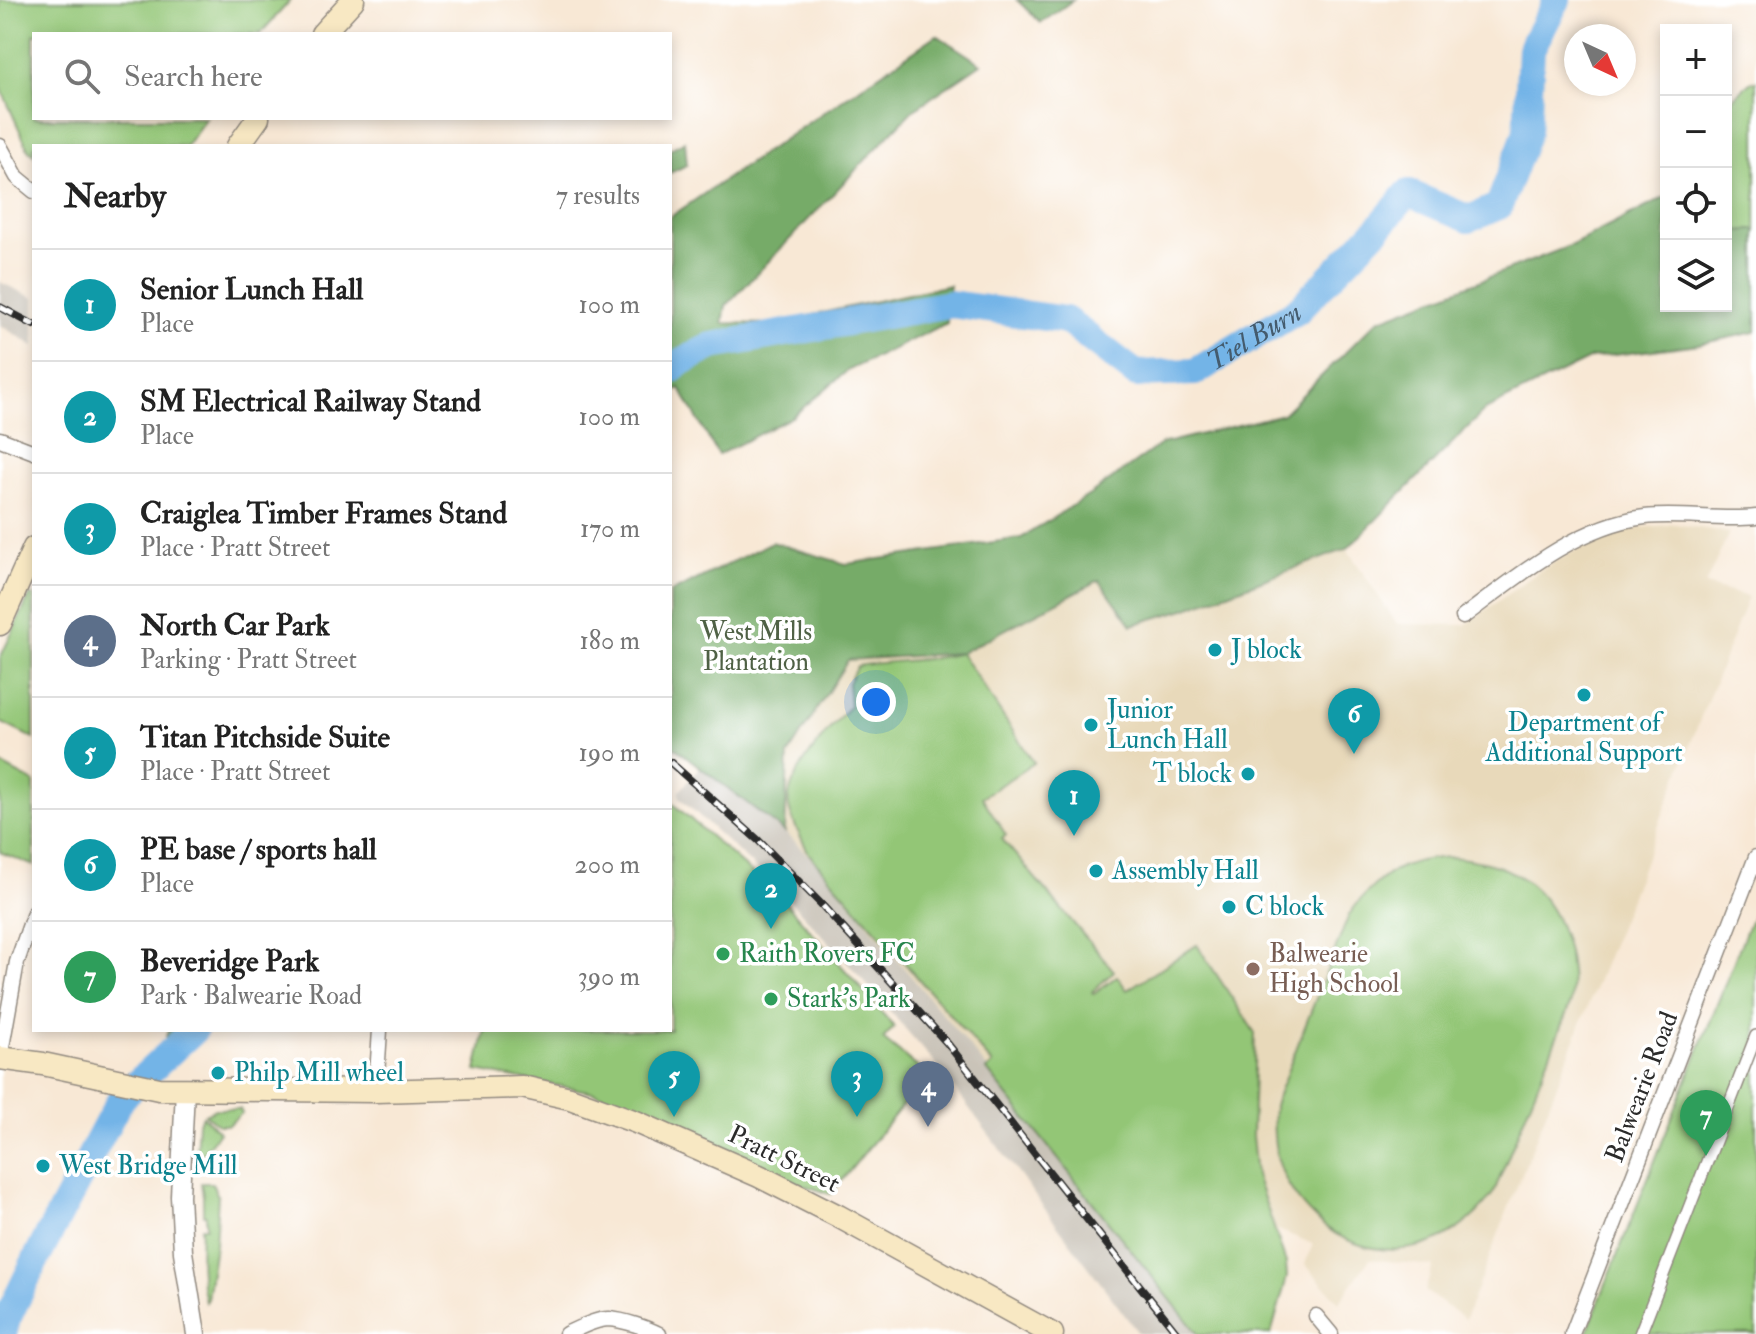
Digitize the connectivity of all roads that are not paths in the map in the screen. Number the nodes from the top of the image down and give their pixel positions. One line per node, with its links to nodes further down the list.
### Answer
1 (353, 0): 2 (main road)
2 (324, 32)
3 (257, 120): 4 (main road)
4 (239, 144)
5 (0, 146): 6 (street)
6 (32, 189)
7 (0, 439): 8 (street)
8 (32, 451)
9 (1756, 517): 12 (street)
10 (32, 552): 11 (main road)
11 (3, 611)
12 (1463, 617)
13 (1756, 857): 26 (street, Balwearie Road)
14 (32, 919): 17 (street)
15 (380, 1032): 19 (street)
16 (1756, 1036): 27 (street)
17 (0, 1058): 18 (main road, Pratt Street)
18 (185, 1089): 19 (main road, Pratt Street); 21 (street)
19 (376, 1091): 24 (main road, Pratt Street)
20 (1316, 1316): 25 (street)
21 (196, 1334)
22 (566, 1334): 23 (street)
23 (659, 1334)
24 (1052, 1334)
25 (1331, 1334)
26 (1572, 1334)
27 (1640, 1334)

